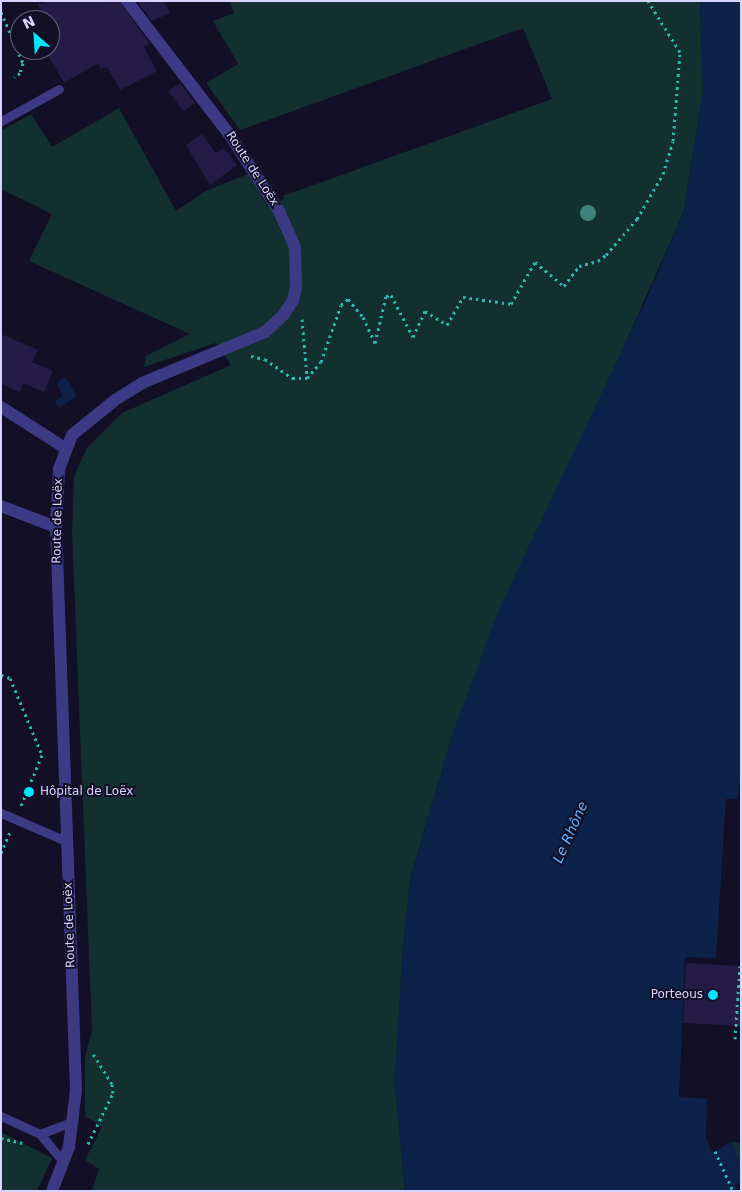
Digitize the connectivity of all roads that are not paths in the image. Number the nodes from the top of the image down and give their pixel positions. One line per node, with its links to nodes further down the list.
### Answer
1 (127, 1): 5 (street, Route de Loëx)
2 (59, 89): 3 (lane)
3 (1, 121)
4 (1, 407): 5 (street)
5 (65, 448): 7 (street, Route de Loëx)
6 (1, 506): 7 (street)
7 (56, 528): 9 (street, Route de Loëx)
8 (1, 813): 9 (lane)
9 (68, 842): 11 (street, Route de Loëx)
10 (1, 1116): 12 (lane)
11 (74, 1121): 12 (lane); 13 (street, Route de Loëx)
12 (40, 1134): 13 (lane)
13 (63, 1161): 14 (street, Route de Loëx)
14 (52, 1191)

